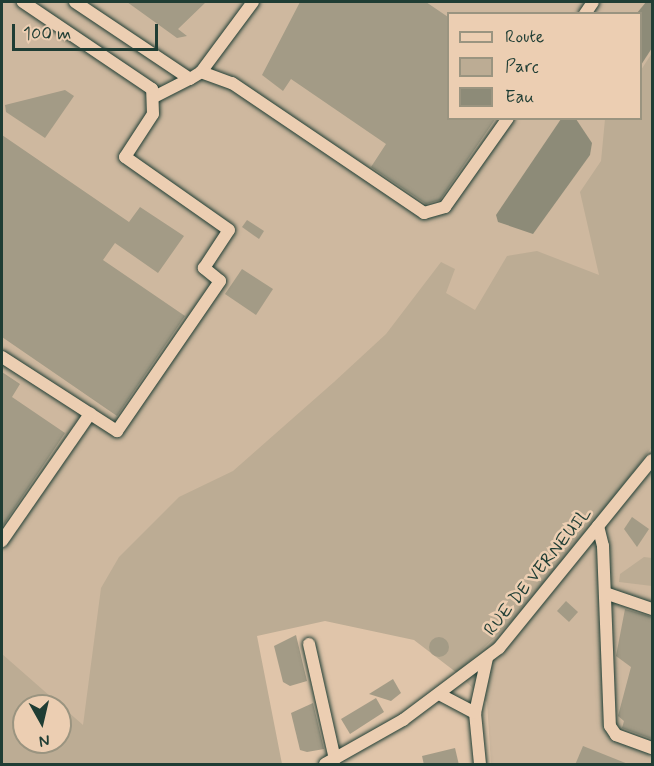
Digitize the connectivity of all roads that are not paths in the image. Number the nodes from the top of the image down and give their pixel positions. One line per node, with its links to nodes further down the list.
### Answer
1 (23, 2): 5 (street)
2 (75, 2): 4 (street)
3 (253, 2): 4 (street)
4 (196, 76): 5 (street); 6 (street)
5 (156, 96): 8 (street)
6 (507, 120)
7 (2, 357): 8 (street)
8 (90, 414): 11 (street)
9 (652, 460): 10 (street, RUE DE VERNEUIL)
10 (598, 526): 12 (street); 15 (street, RUE DE VERNEUIL)
11 (3, 536)
12 (605, 593): 13 (street); 18 (street)
13 (652, 609)
14 (309, 644): 19 (street)
15 (487, 658): 16 (street, RUE DE VERNEUIL); 17 (street)
16 (439, 694): 17 (street); 19 (street, RUE DE VERNEUIL)
17 (475, 713): 20 (street)
18 (652, 748)
19 (330, 762)
20 (480, 765)

